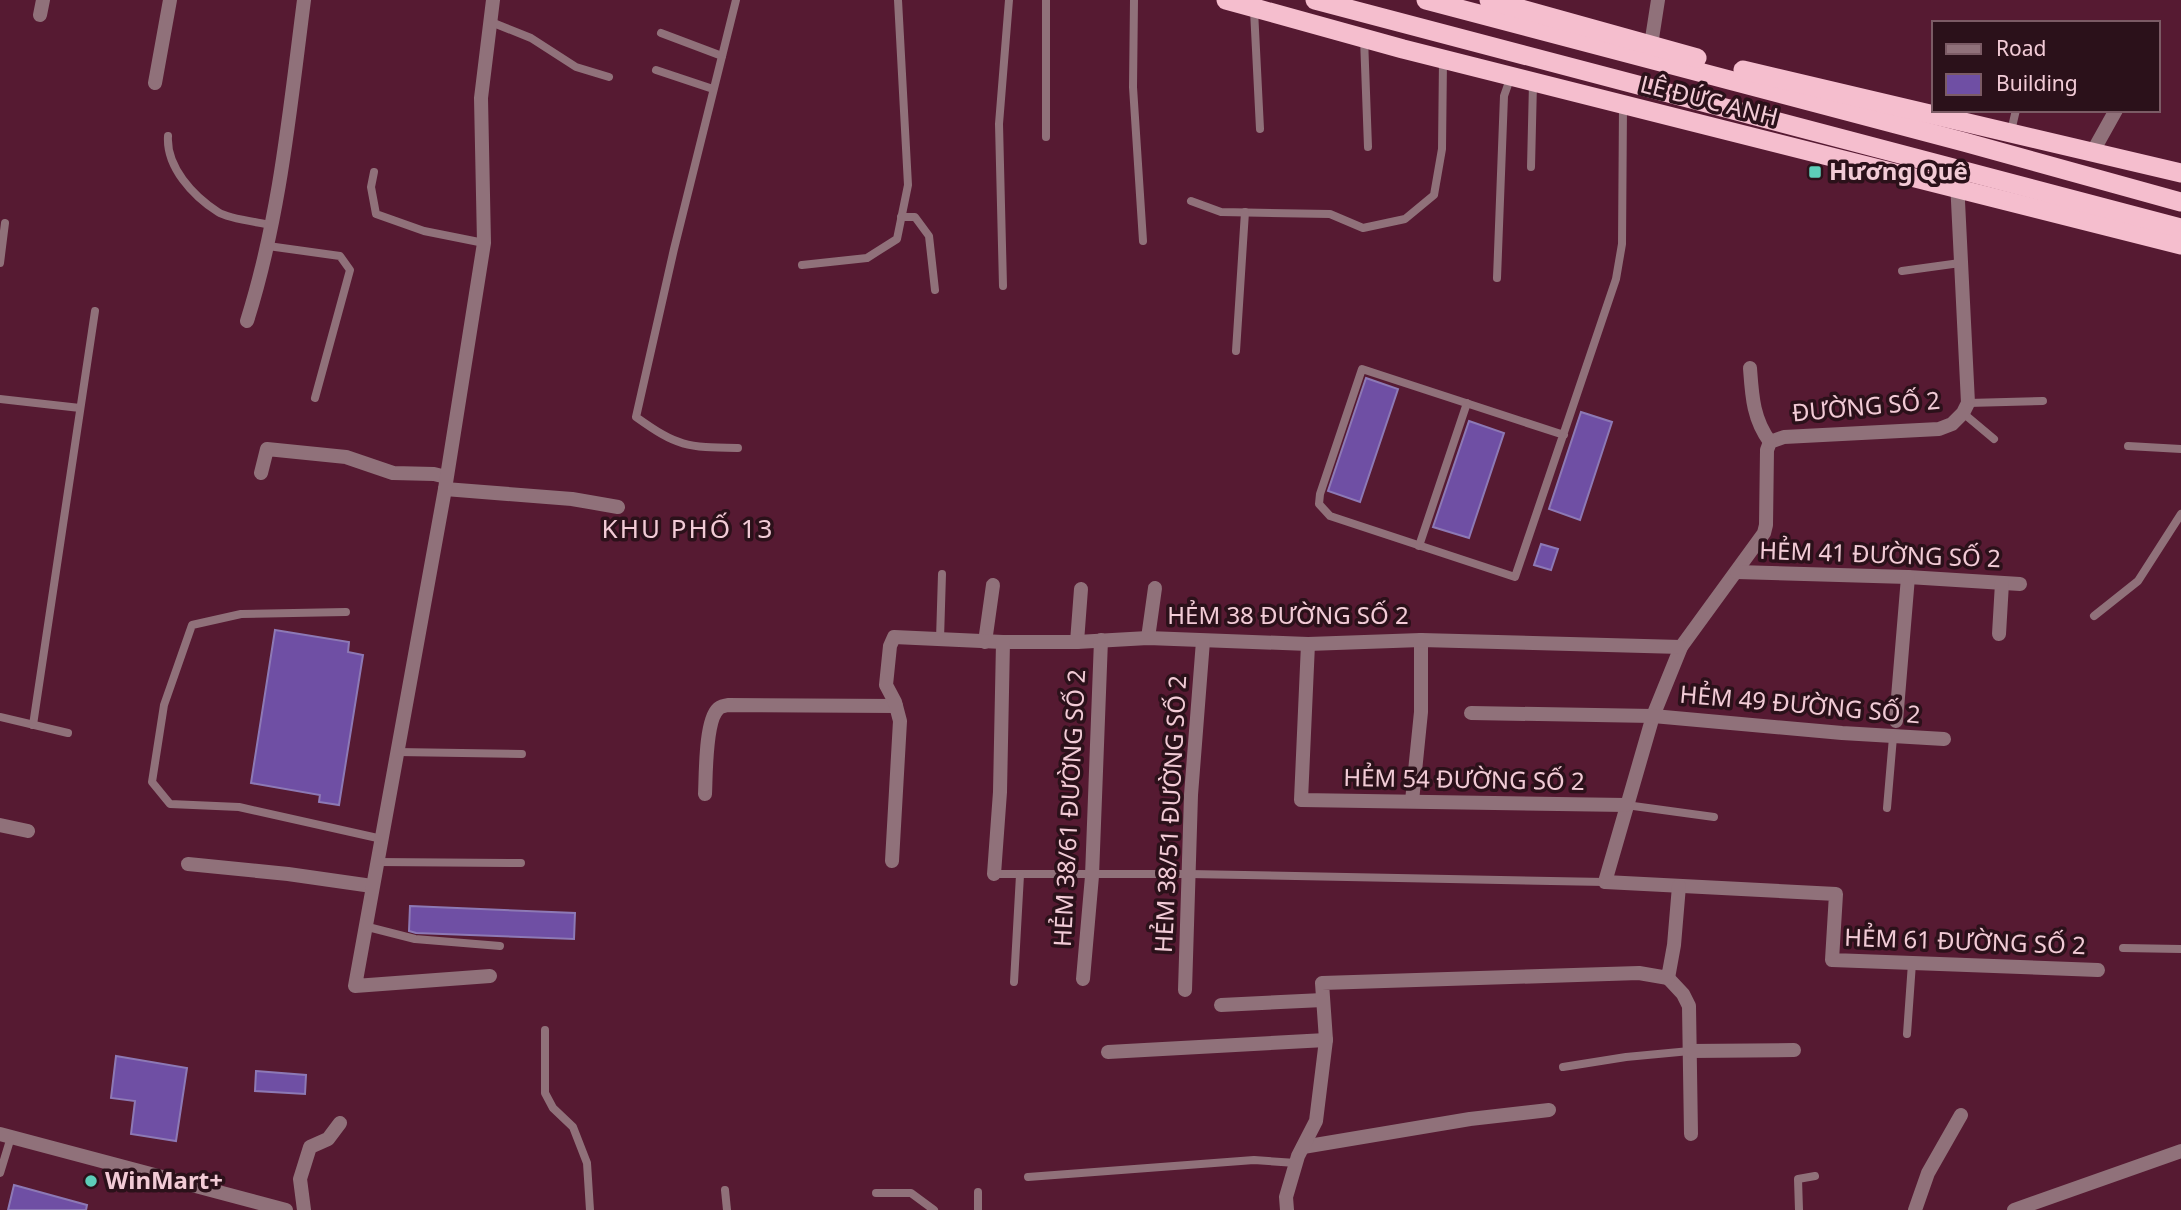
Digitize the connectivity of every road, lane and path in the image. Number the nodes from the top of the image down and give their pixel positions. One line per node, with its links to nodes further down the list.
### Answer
1 (170, 0): 25 (street)
2 (304, 0): 45 (street)
3 (493, 0): 15 (street)
4 (736, 0): 19 (lane)
5 (898, 0): 43 (lane)
6 (1009, 0): 56 (lane)
7 (1046, 0): 33 (lane)
8 (1133, 0): 47 (lane)
9 (1226, 0): 14 (highway, LÊ ĐỨC ANH)
10 (1315, 0): 39 (highway, LÊ ĐỨC ANH)
11 (1426, 0): 41 (highway, LÊ ĐỨC ANH)
12 (1489, 0): 18 (highway, LÊ ĐỨC ANH)
13 (1658, 0): 18 (street)
14 (1254, 8): 17 (highway, LÊ ĐỨC ANH); 30 (lane)
15 (491, 22): 23 (lane); 48 (street)
16 (660, 33): 19 (lane)
17 (1364, 38): 20 (highway, LÊ ĐỨC ANH); 34 (lane)
18 (1651, 45): 31 (highway, LÊ ĐỨC ANH)
19 (722, 57): 26 (lane)
20 (1444, 59): 22 (highway, LÊ ĐỨC ANH); 42 (lane)
21 (656, 70): 26 (lane)
22 (1511, 76): 24 (highway, LÊ ĐỨC ANH); 55 (lane)
23 (609, 77)
24 (1533, 81): 27 (highway, LÊ ĐỨC ANH); 36 (lane)
25 (155, 83)
26 (713, 89): 72 (lane)
27 (1623, 105): 39 (highway, LÊ ĐỨC ANH); 68 (lane)
28 (2016, 112): 31 (lane)
29 (2115, 112): 35 (street)
30 (1260, 129)
31 (2010, 134): 35 (highway, LÊ ĐỨC ANH)
32 (168, 136): 45 (lane)
33 (1046, 137)
34 (1368, 147)
35 (2092, 153): 38 (highway, LÊ ĐỨC ANH)
36 (1531, 167)
37 (374, 172): 48 (lane)
38 (2181, 173)
39 (1957, 179): 46 (highway, LÊ ĐỨC ANH); 49 (highway, LÊ ĐỨC ANH); 52 (street, ĐƯỜNG SỐ 2)
40 (1191, 201): 42 (lane)
41 (2181, 202)
42 (1245, 212): 60 (lane)
43 (901, 217): 53 (lane); 57 (lane)
44 (5, 223): 51 (lane)
45 (271, 225): 50 (street)
46 (2181, 228)
47 (1143, 241)
48 (484, 243): 75 (street)
49 (2181, 245)
50 (268, 246): 59 (street); 62 (lane)
51 (0, 263)
52 (1960, 263): 54 (lane); 67 (street, ĐƯỜNG SỐ 2)
53 (802, 265)
54 (1902, 271)
55 (1497, 278)
56 (1003, 286)
57 (935, 290)
58 (95, 311): 66 (lane)
59 (247, 321)
60 (1236, 351)
61 (1750, 368): 70 (street)
62 (315, 398)
63 (0, 399): 66 (lane)
64 (2043, 401): 67 (lane)
65 (1467, 403): 68 (lane); 78 (lane); 78 (lane)
66 (80, 408): 105 (lane)
67 (1965, 408): 69 (lane); 70 (street, ĐƯỜNG SỐ 2)
68 (1564, 435): 78 (lane)
69 (1994, 439)
70 (1770, 442): 79 (street, ĐƯỜNG SỐ 2)
71 (2129, 446): 73 (lane)
72 (738, 448)
73 (2181, 449)
74 (261, 473): 75 (street)
75 (445, 483): 76 (street); 109 (street)
76 (618, 507)
77 (2181, 514): 88 (lane)
78 (1419, 546)
79 (1737, 572): 81 (street, HẺM 41 ĐƯỜNG SỐ 2); 99 (street, ĐƯỜNG SỐ 2)
80 (942, 574): 91 (lane)
81 (1908, 577): 82 (street, HẺM 41 ĐƯỜNG SỐ 2); 104 (street)
82 (2002, 583): 83 (street, HẺM 41 ĐƯỜNG SỐ 2); 89 (street)
83 (2020, 584)
84 (993, 585): 95 (street)
85 (1155, 588): 90 (street)
86 (1081, 589): 97 (street)
87 (346, 612): 118 (lane)
88 (2094, 615)
89 (1999, 634)
90 (1148, 638): 92 (street, HẺM 38 ĐƯỜNG SỐ 2); 94 (street, HẺM 38 ĐƯỜNG SỐ 2)
91 (940, 639): 95 (street, HẺM 38 ĐƯỜNG SỐ 2); 100 (street, HẺM 38 ĐƯỜNG SỐ 2)
92 (1101, 640): 97 (street, HẺM 38 ĐƯỜNG SỐ 2); 126 (street, HẺM 38/61 ĐƯỜNG SỐ 2)
93 (1421, 640): 98 (street, HẺM 38 ĐƯỜNG SỐ 2); 99 (street, HẺM 38 ĐƯỜNG SỐ 2); 112 (street)
94 (1203, 641): 98 (street, HẺM 38 ĐƯỜNG SỐ 2); 124 (street, HẺM 38/51 ĐƯỜNG SỐ 2)
95 (985, 642): 96 (street, HẺM 38 ĐƯỜNG SỐ 2)
96 (1003, 642): 97 (street, HẺM 38 ĐƯỜNG SỐ 2); 123 (street)
97 (1077, 642)
98 (1308, 644): 112 (street, HẺM 54 ĐƯỜNG SỐ 2)
99 (1681, 647): 102 (street, ĐƯỜNG SỐ 2)
100 (896, 706): 111 (street); 119 (street)
101 (1471, 713): 102 (street, HẺM 49 ĐƯỜNG SỐ 2)
102 (1653, 716): 107 (street, HẺM 49 ĐƯỜNG SỐ 2); 113 (street, ĐƯỜNG SỐ 2)
103 (0, 717): 105 (lane)
104 (1896, 721)
105 (33, 724): 106 (lane)
106 (68, 733)
107 (1893, 737): 108 (street, HẺM 49 ĐƯỜNG SỐ 2); 114 (lane)
108 (1944, 739)
109 (397, 752): 110 (lane); 118 (street)
110 (522, 754)
111 (705, 794)
112 (1412, 801): 113 (street, HẺM 54 ĐƯỜNG SỐ 2)
113 (1626, 805): 115 (lane); 127 (street, ĐƯỜNG SỐ 2)
114 (1887, 808)
115 (1714, 817)
116 (0, 825): 117 (street)
117 (28, 831)
118 (382, 839): 120 (street)
119 (892, 861)
120 (377, 862): 121 (lane); 128 (street)
121 (521, 863)
122 (188, 864): 128 (street)
123 (993, 874): 125 (lane)
124 (1189, 874): 126 (lane); 127 (lane); 140 (street, HẺM 38/51 ĐƯỜNG SỐ 2)
125 (1020, 875): 126 (lane); 139 (lane)
126 (1092, 876): 138 (street, HẺM 38/61 ĐƯỜNG SỐ 2)
127 (1605, 882): 129 (street, HẺM 61 ĐƯỜNG SỐ 2)
128 (372, 886): 130 (street)
129 (1679, 886): 134 (street, HẺM 61 ĐƯỜNG SỐ 2); 137 (street)
130 (364, 926): 131 (lane); 136 (street)
131 (500, 946)
132 (2123, 948): 133 (lane)
133 (2181, 949)
134 (1912, 963): 135 (street, HẺM 61 ĐƯỜNG SỐ 2); 144 (lane)
135 (2098, 970)
136 (490, 976)
137 (1668, 978): 141 (street); 147 (street)
138 (1083, 979)
139 (1014, 982)
140 (1185, 990)
141 (1323, 1000): 142 (street); 145 (street)
142 (1221, 1005)
143 (545, 1030): 166 (lane)
144 (1907, 1034)
145 (1326, 1040): 148 (street); 155 (street)
146 (1794, 1050): 147 (street)
147 (1690, 1051): 149 (lane); 153 (street)
148 (1108, 1052)
149 (1563, 1067)
150 (1549, 1110): 155 (street)
151 (1961, 1115): 172 (street)
152 (340, 1123): 165 (street)
153 (1692, 1134)
154 (6, 1136): 158 (lane); 164 (street)
155 (1303, 1147): 157 (street)
156 (2181, 1151): 173 (street)
157 (1296, 1163): 160 (lane); 170 (street)
158 (0, 1173)
159 (1815, 1176): 171 (lane)
160 (1028, 1177)
161 (725, 1190): 167 (lane)
162 (978, 1192): 169 (lane)
163 (876, 1193): 168 (lane)
164 (286, 1210)
165 (304, 1210)
166 (590, 1210)
167 (727, 1210)
168 (934, 1210)
169 (978, 1210)
170 (1287, 1210)
171 (1800, 1210)
172 (1915, 1210)
173 (2014, 1210)

